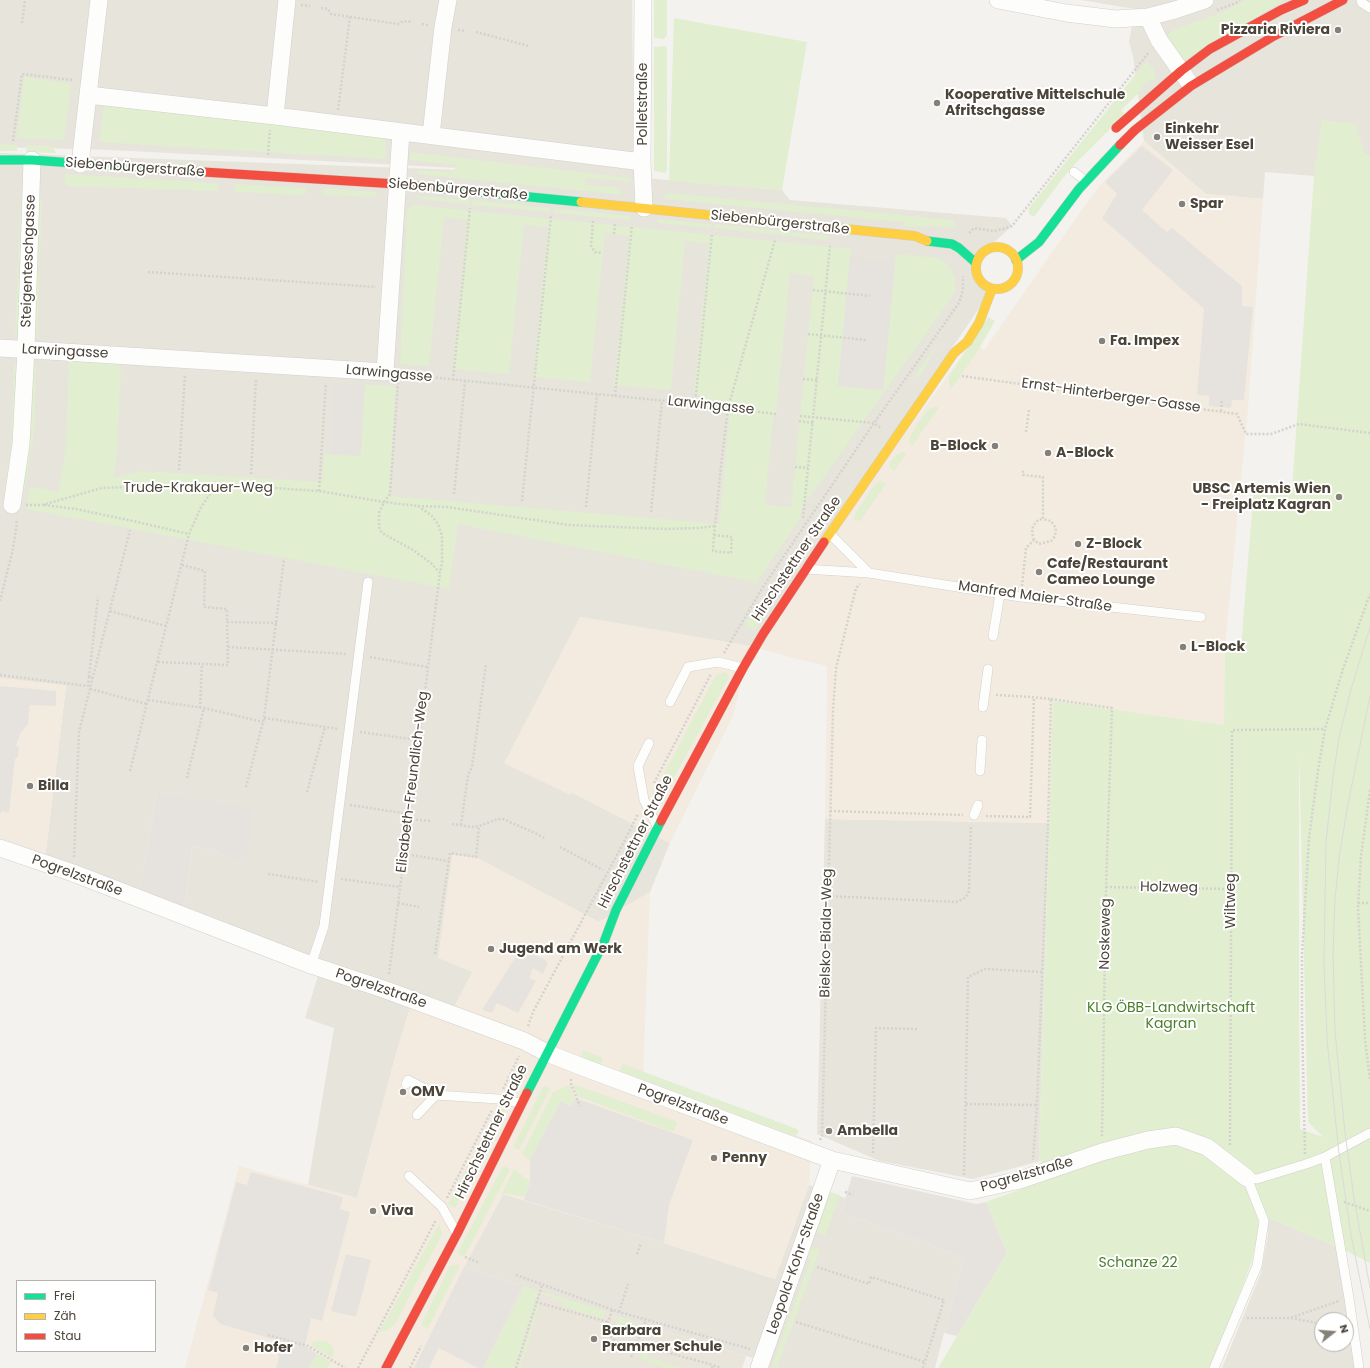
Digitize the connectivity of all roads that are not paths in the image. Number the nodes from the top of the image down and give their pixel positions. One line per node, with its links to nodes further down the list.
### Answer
1 (99, 0): 16 (street)
2 (287, 0): 17 (street)
3 (448, 0): 20 (street)
4 (644, 0): 23 (street, Polletstraße)
5 (998, 0): 11 (street)
6 (1205, 0): 11 (street)
7 (1303, 0): 12 (street); 13 (main road)
8 (1343, 0): 12 (main road)
9 (1361, 0): 10 (lane)
10 (1370, 8)
11 (1148, 16): 14 (street)
12 (1311, 16): 13 (main road)
13 (1269, 28): 14 (main road); 15 (main road)
14 (1181, 71): 15 (street); 19 (main road)
15 (1191, 86): 27 (main road)
16 (88, 95): 17 (street); 24 (street)
17 (275, 116): 18 (street)
18 (401, 132): 20 (street); 28 (street)
19 (1111, 133)
20 (431, 135): 23 (street)
21 (0, 160): 22 (main road, Siebenbürgerstraße)
22 (32, 160): 24 (main road, Siebenbürgerstraße); 41 (street, Steigenteschgasse)
23 (642, 162): 29 (street, Polletstraße)
24 (80, 164): 28 (main road, Siebenbürgerstraße)
25 (1077, 169): 26 (main road); 27 (lane)
26 (1068, 179)
27 (1086, 181): 34 (main road)
28 (397, 184): 29 (main road, Siebenbürgerstraße); 41 (street, Larwingasse)
29 (644, 208): 31 (main road, Siebenbürgerstraße)
30 (924, 232): 31 (main road, Siebenbürgerstraße)
31 (914, 236): 35 (main road, Siebenbürgerstraße)
32 (1016, 243): 33 (main road)
33 (1007, 250): 34 (main road); 35 (main road)
34 (1016, 260): 37 (main road)
35 (976, 263): 36 (main road)
36 (980, 282): 37 (main road); 38 (main road)
37 (992, 289): 42 (main road, Hirschstettner Straße)
38 (976, 294)
39 (955, 342): 42 (main road, Hirschstettner Straße)
40 (0, 348): 41 (street, Larwingasse)
41 (26, 349): 43 (street, Steigenteschgasse)
42 (954, 353): 44 (main road, Hirschstettner Straße)
43 (12, 505)
44 (830, 534): 45 (main road, Hirschstettner Straße); 46 (lane)
45 (805, 569): 46 (lane, Manfred Maier-Straße); 51 (main road, Hirschstettner Straße)
46 (870, 573): 48 (lane, Manfred Maier-Straße)
47 (368, 582): 62 (lane)
48 (1000, 594): 49 (lane, Manfred Maier-Straße); 50 (lane)
49 (1201, 617)
50 (993, 636)
51 (743, 668): 53 (lane); 60 (main road, Hirschstettner Straße)
52 (988, 670): 54 (lane)
53 (670, 702)
54 (983, 707)
55 (982, 740): 57 (lane)
56 (649, 743): 60 (lane)
57 (980, 771)
58 (978, 805): 59 (lane)
59 (974, 815)
60 (658, 828): 63 (main road, Hirschstettner Straße)
61 (0, 848): 62 (street, Pogrelzstraße)
62 (311, 965): 63 (street, Pogrelzstraße)
63 (547, 1053): 66 (main road, Hirschstettner Straße); 70 (street, Pogrelzstraße)
64 (406, 1084): 65 (lane)
65 (436, 1096): 66 (lane); 67 (lane)
66 (521, 1103): 73 (main road, Hirschstettner Straße)
67 (417, 1115)
68 (1370, 1133): 69 (lane)
69 (1324, 1157): 72 (lane); 77 (lane)
70 (832, 1160): 72 (street, Pogrelzstraße); 75 (street, Leopold-Kohr-Straße)
71 (409, 1176): 73 (lane)
72 (1247, 1178): 76 (lane)
73 (457, 1234): 74 (main road, Hirschstettner Straße)
74 (386, 1368)
75 (759, 1368)
76 (1214, 1368)
77 (1359, 1368)

